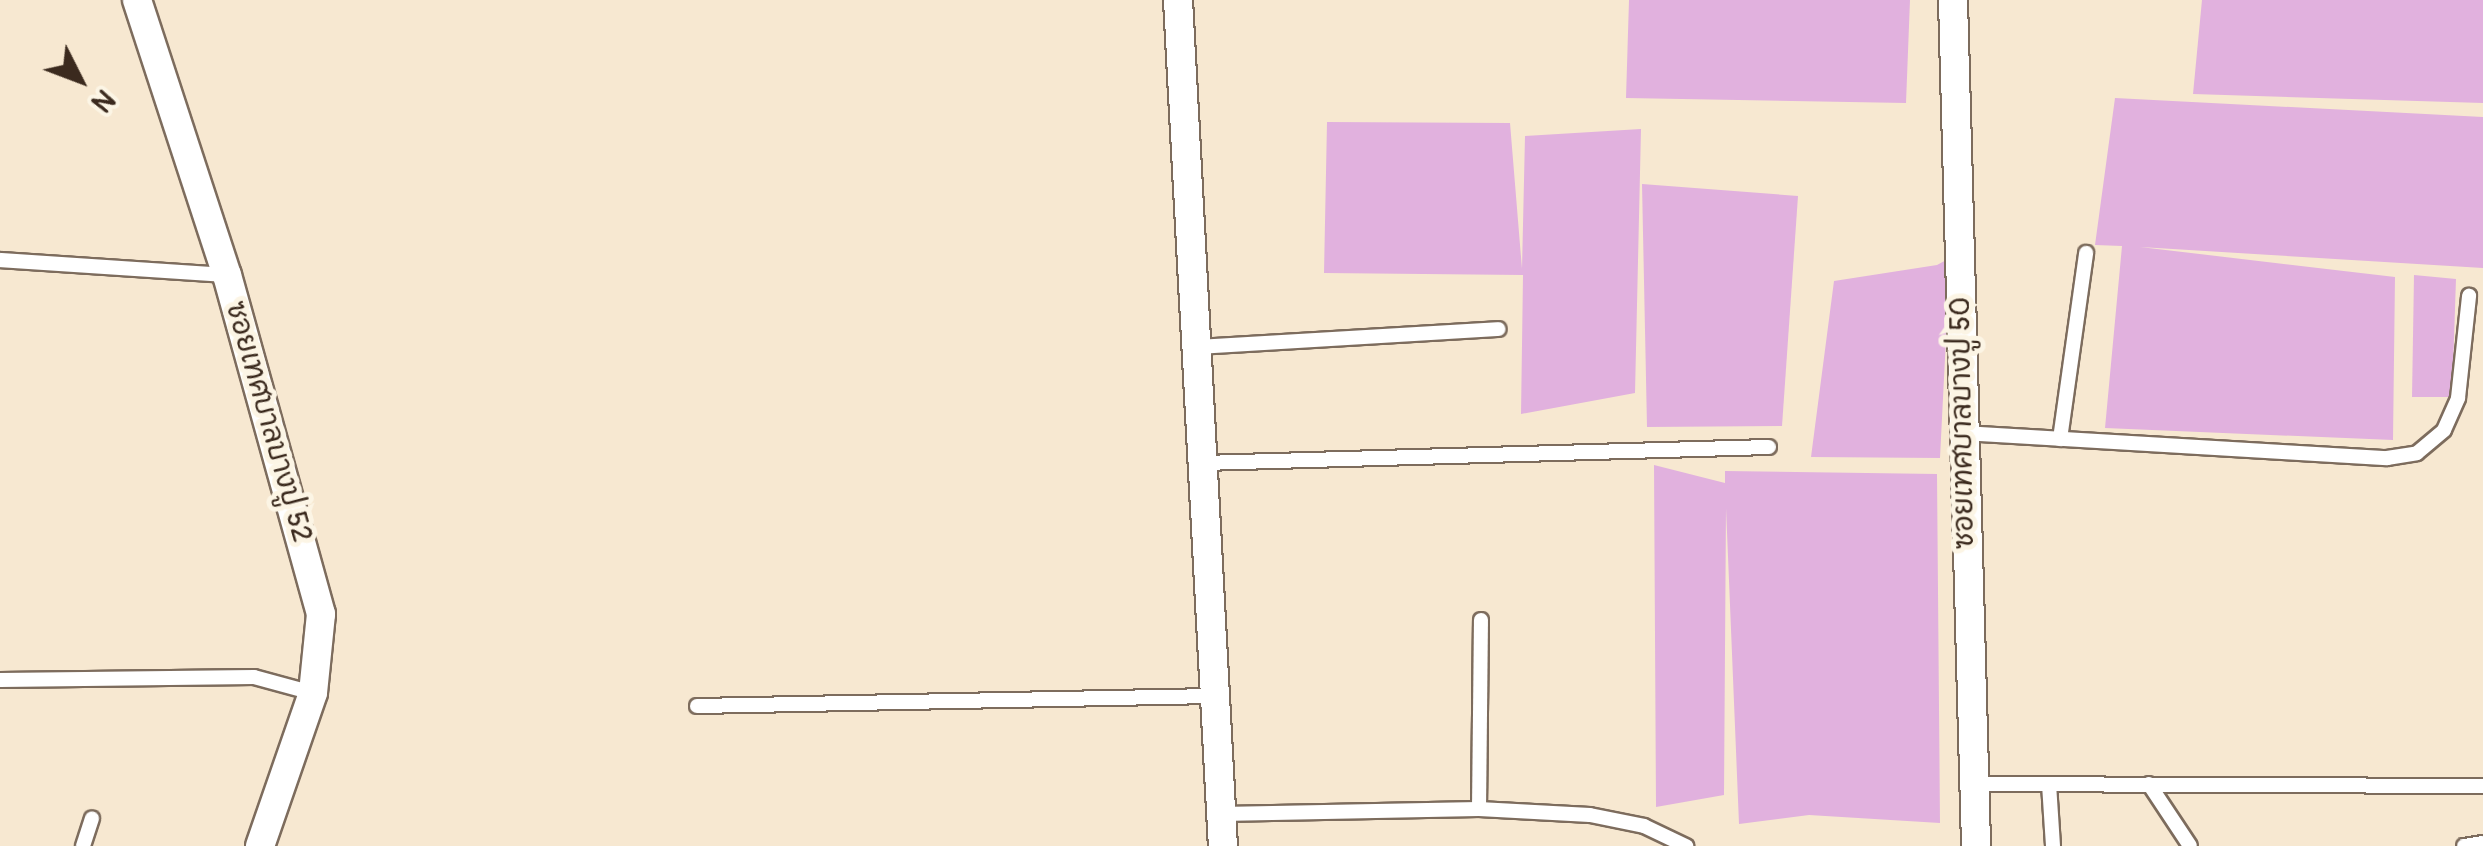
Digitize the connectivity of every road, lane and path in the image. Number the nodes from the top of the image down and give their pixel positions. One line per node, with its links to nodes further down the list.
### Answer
1 (138, 0): 6 (street, ซอยเทศบาลบางปู 52)
2 (1178, 0): 9 (street)
3 (1952, 0): 10 (street, ซอยเทศบาลบางปู 50)
4 (2086, 253): 11 (lane)
5 (0, 260): 6 (lane)
6 (227, 275): 16 (street, ซอยเทศบาลบางปู 52)
7 (2469, 296): 11 (lane)
8 (1498, 329): 9 (lane)
9 (1196, 348): 13 (street)
10 (1963, 434): 11 (lane); 19 (street, ซอยเทศบาลบางปู 50)
11 (2060, 439)
12 (1769, 447): 13 (lane)
13 (1203, 463): 17 (street)
14 (1480, 620): 23 (lane)
15 (0, 680): 16 (lane)
16 (313, 693): 28 (street, ซอยเทศบาลบางปู 52)
17 (1215, 696): 18 (lane); 24 (street)
18 (697, 706)
19 (1972, 784): 20 (lane); 31 (street, ซอยเทศบาลบางปู 50)
20 (2049, 784): 21 (lane); 32 (lane)
21 (2149, 784): 22 (lane); 33 (lane)
22 (2483, 786)
23 (1479, 809): 24 (lane); 30 (lane)
24 (1222, 814): 29 (street)
25 (92, 818): 27 (lane)
26 (2483, 843): 34 (lane)
27 (83, 846)
28 (260, 846)
29 (1223, 846)
30 (1686, 846)
31 (1976, 846)
32 (2053, 846)
33 (2190, 846)
34 (2464, 846)

